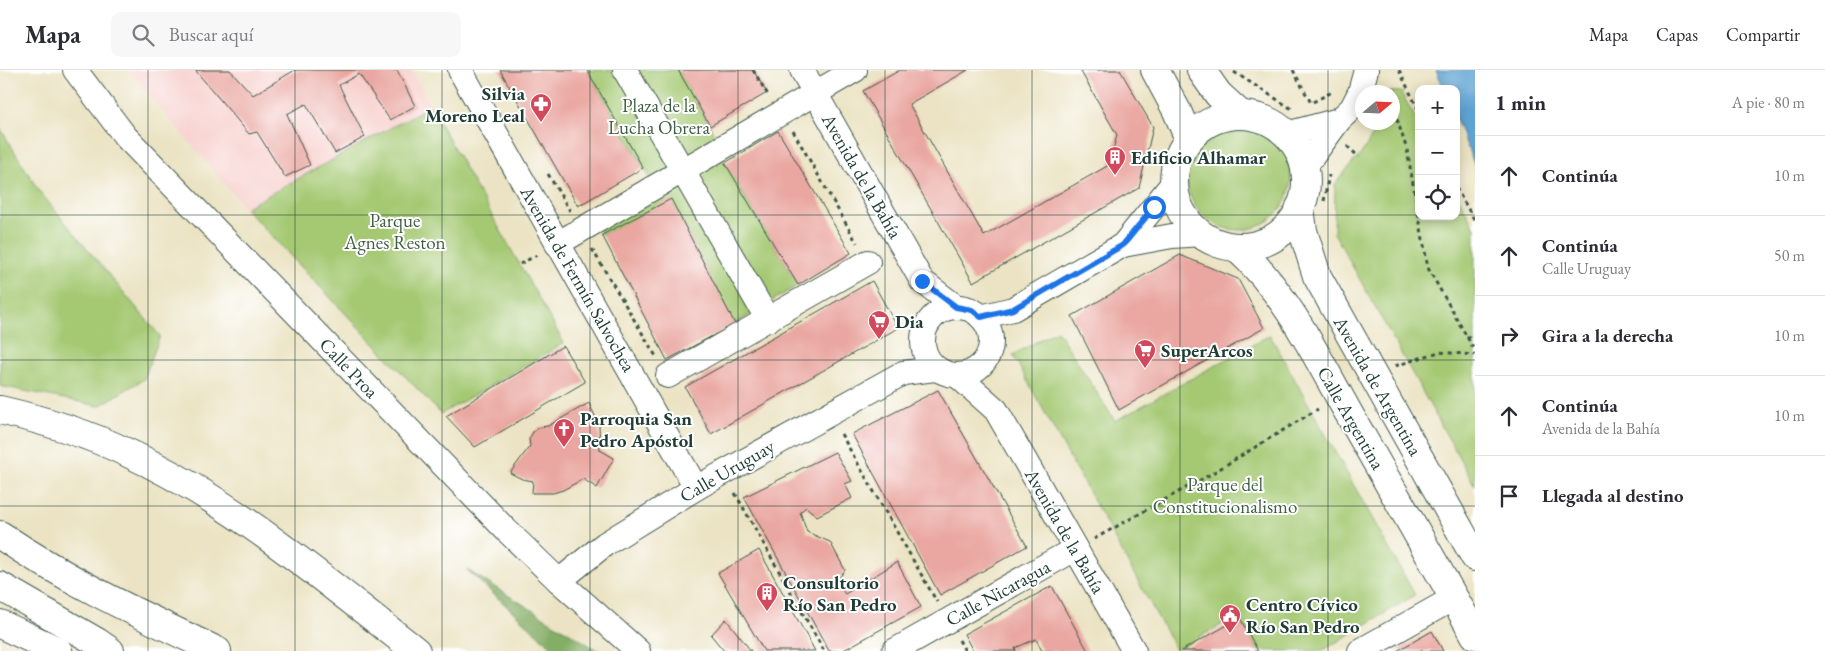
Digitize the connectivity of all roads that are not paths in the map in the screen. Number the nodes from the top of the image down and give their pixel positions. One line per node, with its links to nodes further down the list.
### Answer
1 (75, 70): 40 (street, Calle Proa)
2 (460, 70): 19 (street, Avenida de Fermín Salvochea)
3 (625, 70): 15 (street)
4 (802, 70): 9 (street, Avenida de la Bahía)
5 (855, 70): 9 (street)
6 (1155, 70): 13 (main road)
7 (1201, 70): 10 (main road)
8 (1366, 70): 11 (street)
9 (815, 93): 15 (street); 23 (street, Avenida de la Bahía)
10 (1241, 115): 12 (main road); 13 (main road)
11 (1340, 120): 12 (street); 14 (street)
12 (1291, 122): 14 (main road)
13 (1189, 139): 16 (main road)
14 (1317, 168): 17 (main road)
15 (682, 171): 19 (street); 27 (street)
16 (1174, 182): 18 (main road); 20 (street)
17 (1312, 206): 21 (main road); 39 (main road, Avenida de Argentina)
18 (1202, 234): 20 (street); 21 (main road)
19 (557, 244): 36 (street, Avenida de Fermín Salvochea)
20 (1123, 245): 25 (street)
21 (1236, 246): 42 (main road, Calle Argentina)
22 (868, 262): 27 (street)
23 (922, 281): 24 (street, Avenida de la Bahía); 28 (street, Avenida de la Bahía)
24 (956, 307): 26 (street); 28 (street)
25 (1013, 309): 26 (street); 29 (street)
26 (981, 317): 29 (street)
27 (768, 320): 32 (street)
28 (925, 335): 30 (street); 31 (street, Calle Uruguay)
29 (989, 349): 33 (street); 35 (street, Avenida de la Bahía)
30 (935, 369): 31 (street, Calle Uruguay); 33 (street)
31 (903, 373): 36 (street, Calle Uruguay)
32 (668, 376)
33 (958, 376): 35 (street, Avenida de la Bahía)
34 (0, 410): 48 (main road)
35 (996, 410): 38 (street, Avenida de la Bahía)
36 (696, 488): 40 (street, Calle Uruguay)
37 (0, 535): 47 (main road)
38 (1075, 549): 50 (street, Calle Nicaragua); 51 (street, Avenida de la Bahía)
39 (1475, 557)
40 (559, 581): 49 (street, Calle Proa)
41 (0, 586): 46 (main road)
42 (1454, 598): 44 (main road); 52 (street)
43 (0, 624): 45 (main road)
44 (1475, 635)
45 (58, 651)
46 (110, 651)
47 (217, 651)
48 (416, 651)
49 (638, 651)
50 (894, 651)
51 (1134, 651)
52 (1360, 651)

